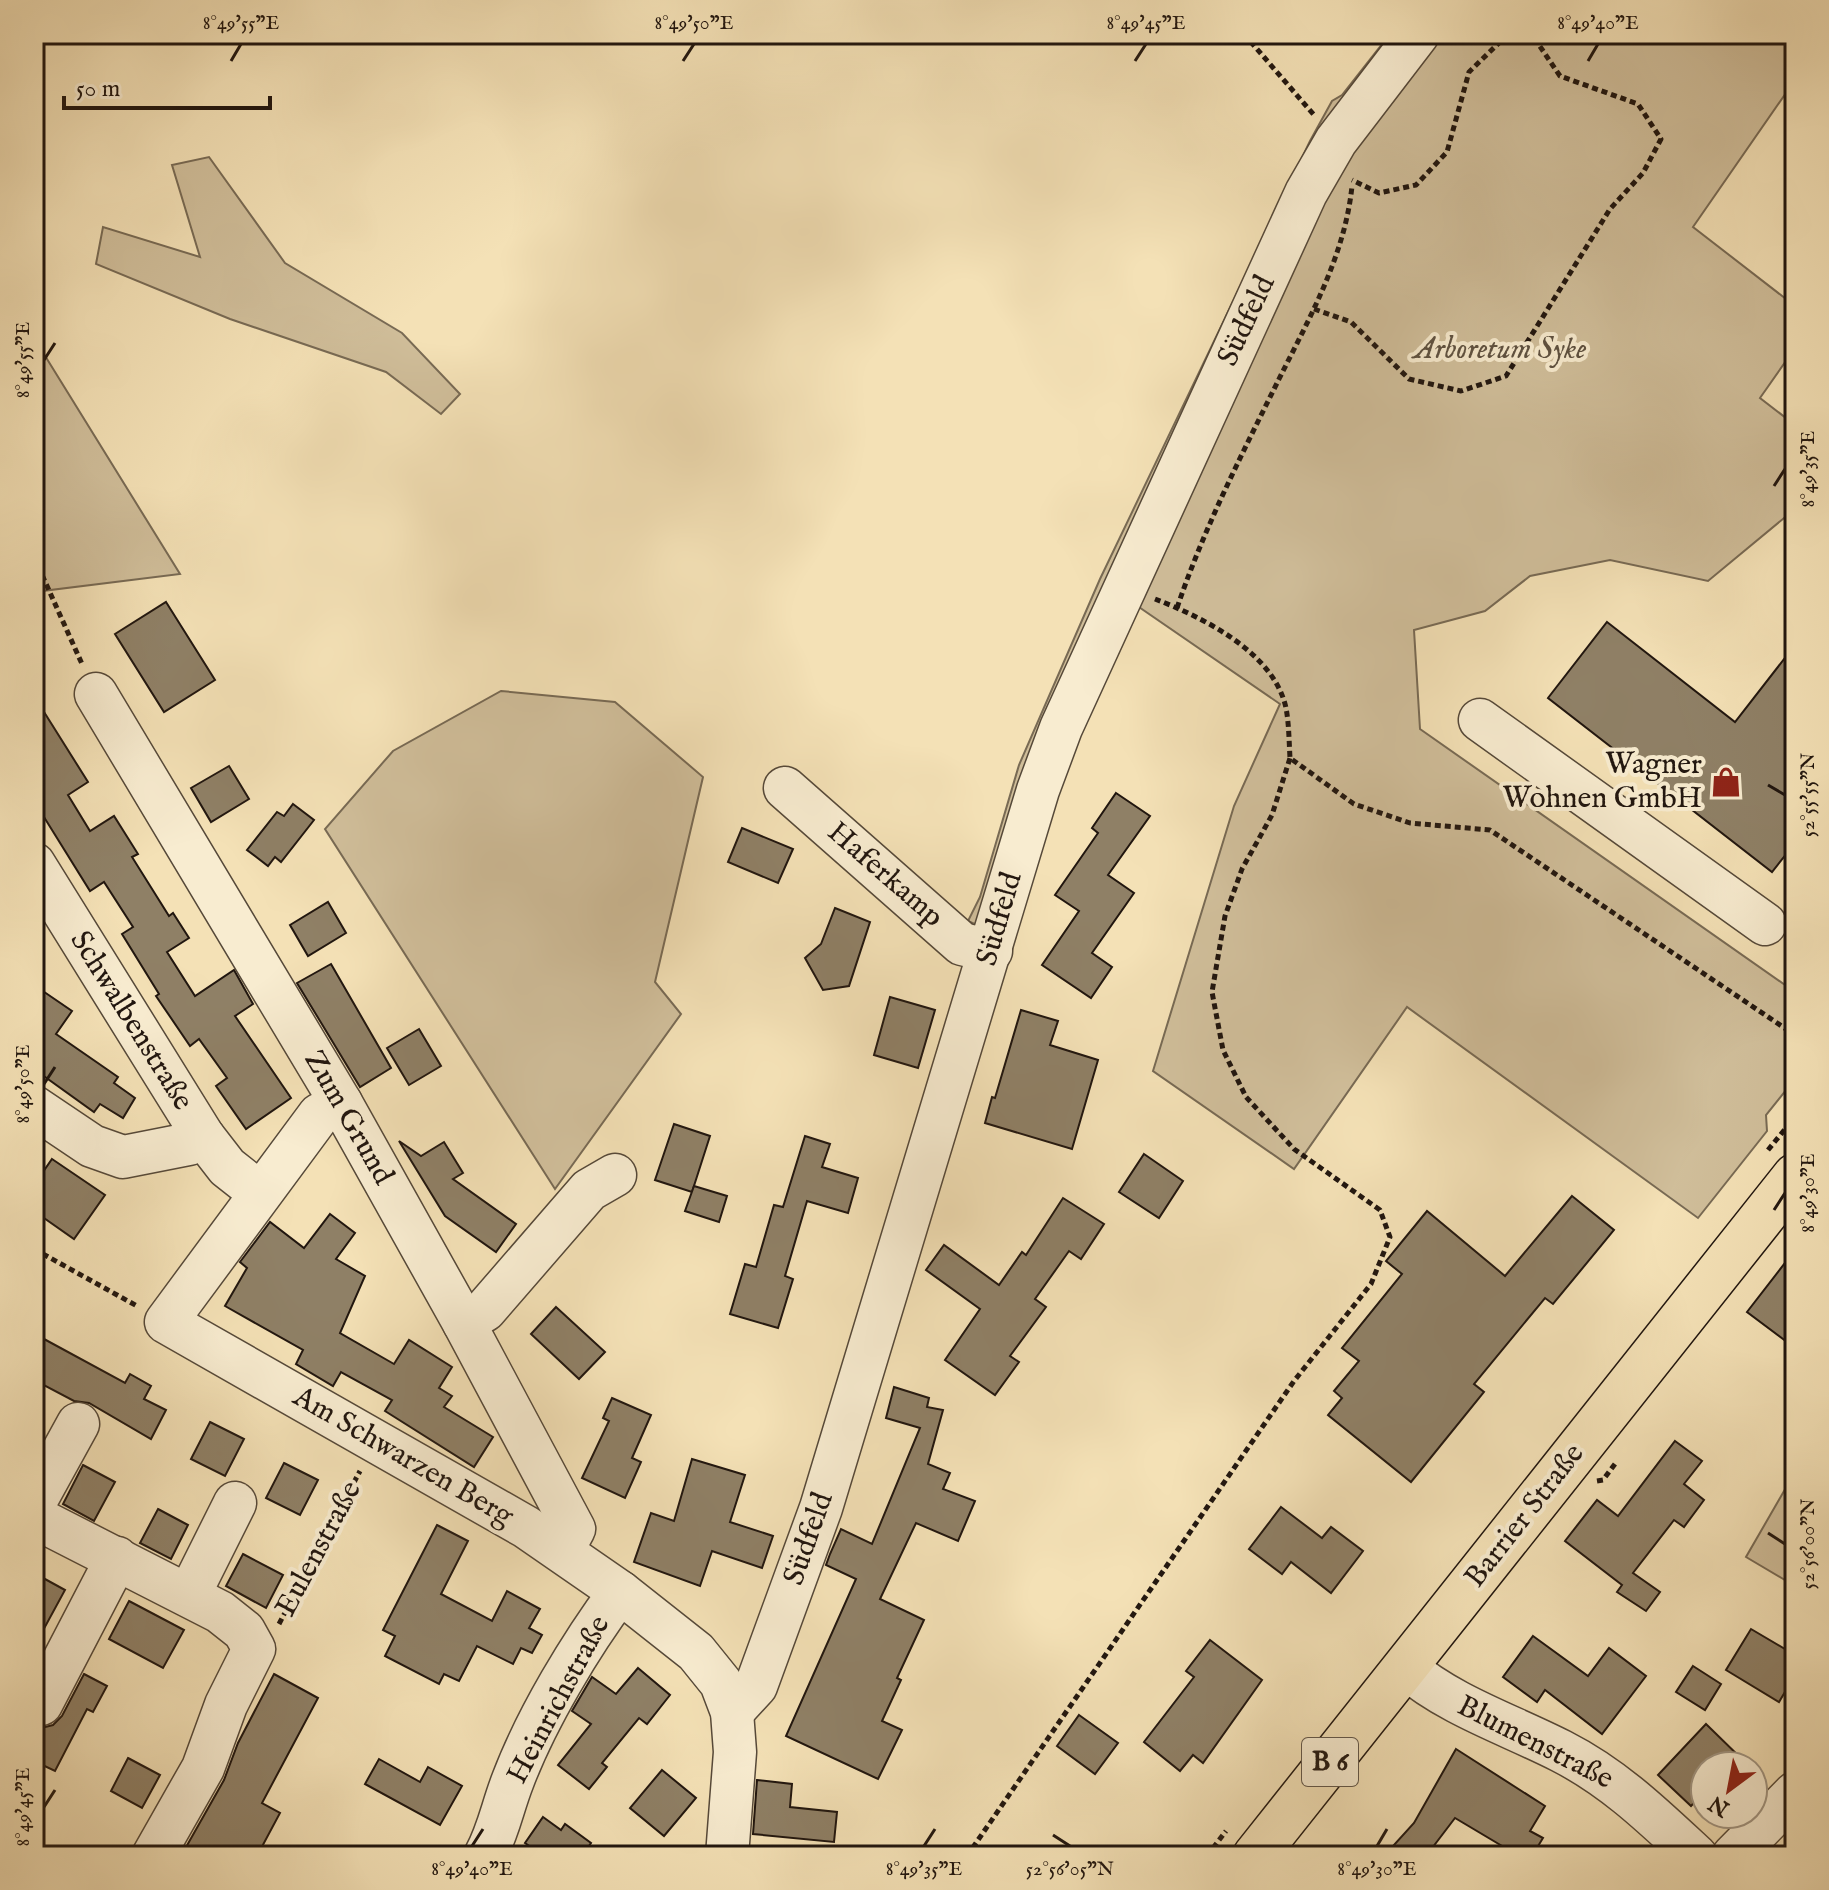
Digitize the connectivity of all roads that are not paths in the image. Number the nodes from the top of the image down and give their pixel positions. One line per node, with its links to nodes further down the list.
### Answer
1 (1418, 34): 7 (street, Südfeld)
2 (96, 694): 8 (street, Zum Grund)
3 (1480, 720): 6 (street)
4 (785, 788): 7 (street, Haferkamp)
5 (34, 864): 10 (street, Schwalbenstraße)
6 (1765, 924)
7 (991, 951): 25 (street, Südfeld)
8 (341, 1103): 13 (street); 14 (street, Zum Grund)
9 (34, 1107): 10 (street, Schwalbenstraße)
10 (203, 1136): 13 (street, Schwalbenstraße)
11 (615, 1175): 14 (street)
12 (1795, 1176): 23 (main road, Barrier Straße / B 6)
13 (260, 1193): 19 (street, Am Schwarzen Berg)
14 (464, 1323): 19 (street, Zum Grund)
15 (78, 1424): 17 (street)
16 (235, 1503): 22 (street)
17 (34, 1504)
18 (34, 1517): 20 (street, Eulenstraße)
19 (562, 1551): 21 (street, Am Schwarzen Berg)
20 (117, 1558): 22 (street, Eulenstraße); 24 (street)
21 (620, 1592): 25 (street, Am Schwarzen Berg); 28 (street, Heinrichstraße)
22 (189, 1595): 27 (street, Eulenstraße)
23 (1405, 1667): 30 (main road, Barrier Straße / B 6); 31 (street, Blumenstraße)
24 (41, 1704)
25 (732, 1712): 29 (street)
26 (1795, 1793): 32 (street)
27 (153, 1856)
28 (485, 1856)
29 (727, 1856)
30 (1255, 1856)
31 (1696, 1856)
32 (1733, 1856)

